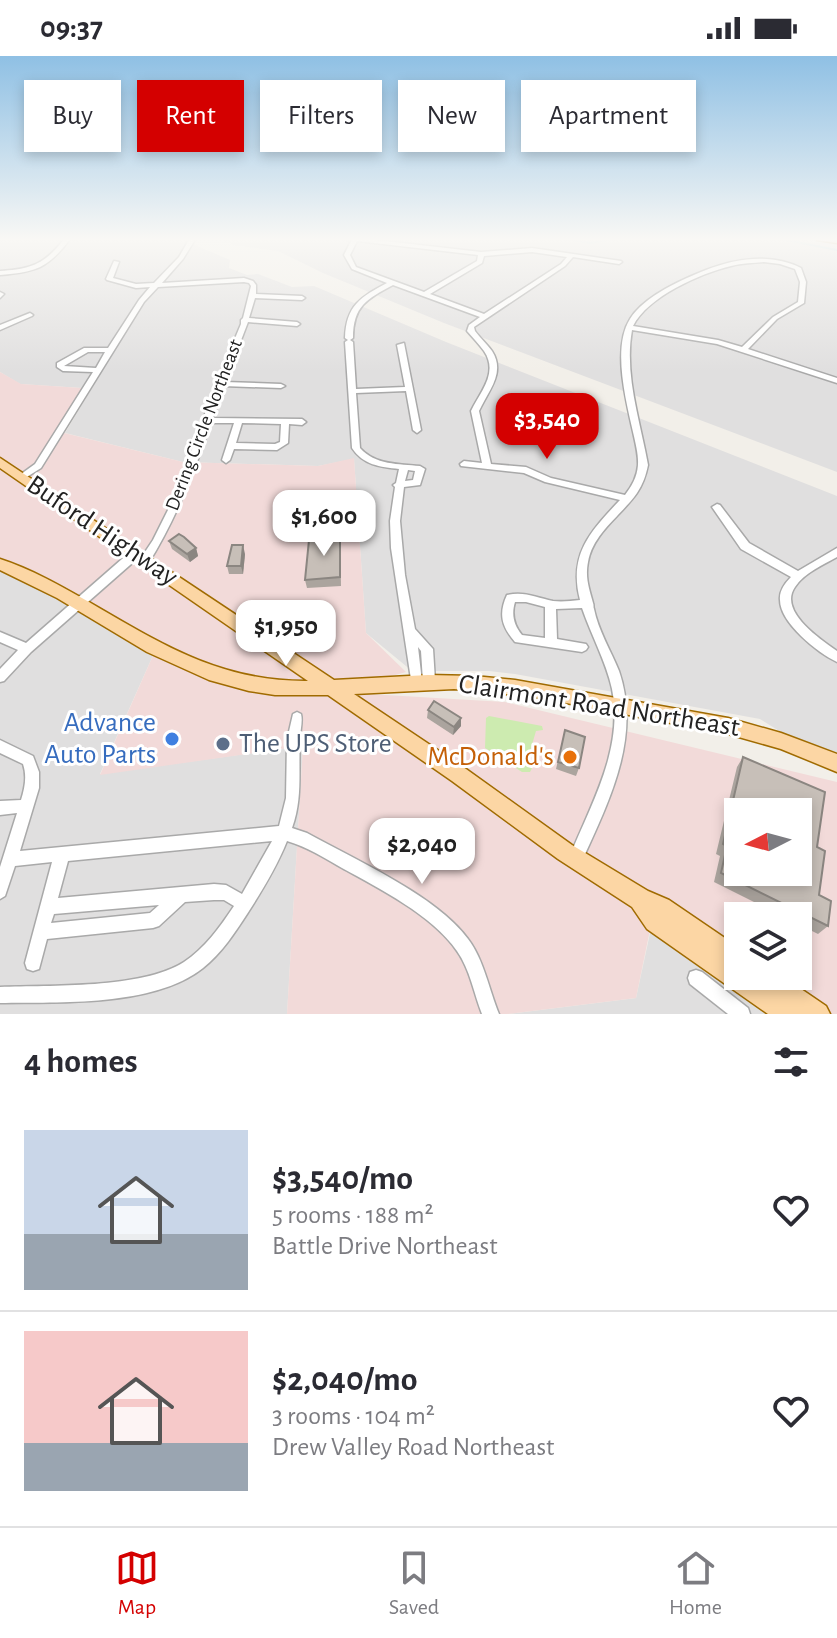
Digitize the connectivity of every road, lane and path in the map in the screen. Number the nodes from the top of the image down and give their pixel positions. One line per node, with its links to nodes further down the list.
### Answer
1 (116, 283): 10 (street)
2 (158, 283): 10 (street)
3 (205, 283): 10 (street)
4 (252, 283): 12 (street)
5 (391, 283): 11 (street); 28 (street)
6 (445, 283): 11 (street)
7 (535, 283): 15 (street)
8 (681, 283): 18 (street)
9 (803, 283): 22 (street)
10 (155, 286): 21 (street)
11 (424, 295): 15 (street)
12 (252, 296): 13 (street); 16 (street, Dering Circle Northeast)
13 (302, 298)
14 (30, 315): 19 (street)
15 (483, 316): 38 (street)
16 (244, 320): 17 (street); 25 (street, Dering Circle Northeast)
17 (297, 324)
18 (629, 327): 22 (street); 42 (street)
19 (0, 328)
20 (401, 345): 27 (street)
21 (111, 350): 23 (street); 23 (street)
22 (743, 350): 24 (street)
23 (99, 370): 40 (street)
24 (837, 381)
25 (220, 384): 26 (street); 29 (street, Dering Circle Northeast)
26 (281, 386)
27 (408, 389): 28 (street); 33 (street)
28 (353, 391): 39 (street)
29 (207, 420): 30 (street); 45 (street, Dering Circle Northeast)
30 (239, 421): 31 (street); 34 (street)
31 (285, 422): 32 (street); 34 (street)
32 (302, 422)
33 (417, 430)
34 (230, 446): 35 (street)
35 (226, 460)
36 (0, 462): 40 (main road, Buford Highway)
37 (464, 464): 38 (street)
38 (487, 465): 42 (street)
39 (404, 467): 41 (street); 41 (street)
40 (22, 477): 45 (main road, Buford Highway)
41 (398, 485): 57 (street)
42 (625, 498): 48 (street)
43 (717, 507): 47 (street)
44 (837, 552): 47 (street)
45 (139, 558): 49 (street, Dering Circle Northeast); 58 (main road, Buford Highway)
46 (0, 564): 49 (main road, Clairmont Road Northeast)
47 (799, 576): 55 (street)
48 (588, 603): 50 (street); 59 (street)
49 (79, 604): 54 (street, Dering Circle Northeast); 58 (main road, Clairmont Road Northeast)
50 (550, 605): 52 (street); 52 (street)
51 (0, 637): 54 (street)
52 (551, 642): 53 (street)
53 (582, 647)
54 (27, 649): 56 (street, Dering Circle Northeast)
55 (837, 657)
56 (0, 677)
57 (422, 682): 58 (main road, Clairmont Road Northeast); 59 (main road, Clairmont Road Northeast)
58 (329, 687): 67 (main road, Buford Highway)
59 (620, 705): 62 (main road, Clairmont Road Northeast); 67 (street)
60 (297, 718): 65 (street)
61 (0, 746): 63 (street)
62 (837, 763)
63 (26, 806): 64 (street); 68 (street)
64 (0, 808)
65 (284, 833): 66 (street); 72 (street); 80 (street)
66 (62, 854): 68 (street); 73 (street)
67 (576, 858): 71 (main road, Buford Highway)
68 (10, 859): 69 (street)
69 (0, 891)
70 (183, 894): 72 (street); 73 (street); 74 (street)
71 (640, 899): 75 (main road, Buford Highway); 82 (main road, Buford Highway)
72 (244, 904): 79 (street)
73 (49, 907): 74 (street)
74 (41, 932): 76 (street)
75 (724, 951)
76 (33, 963)
77 (696, 978): 81 (street)
78 (783, 990): 83 (main road)
79 (0, 995)
80 (491, 1014)
81 (742, 1014)
82 (788, 1014)
83 (818, 1014)

